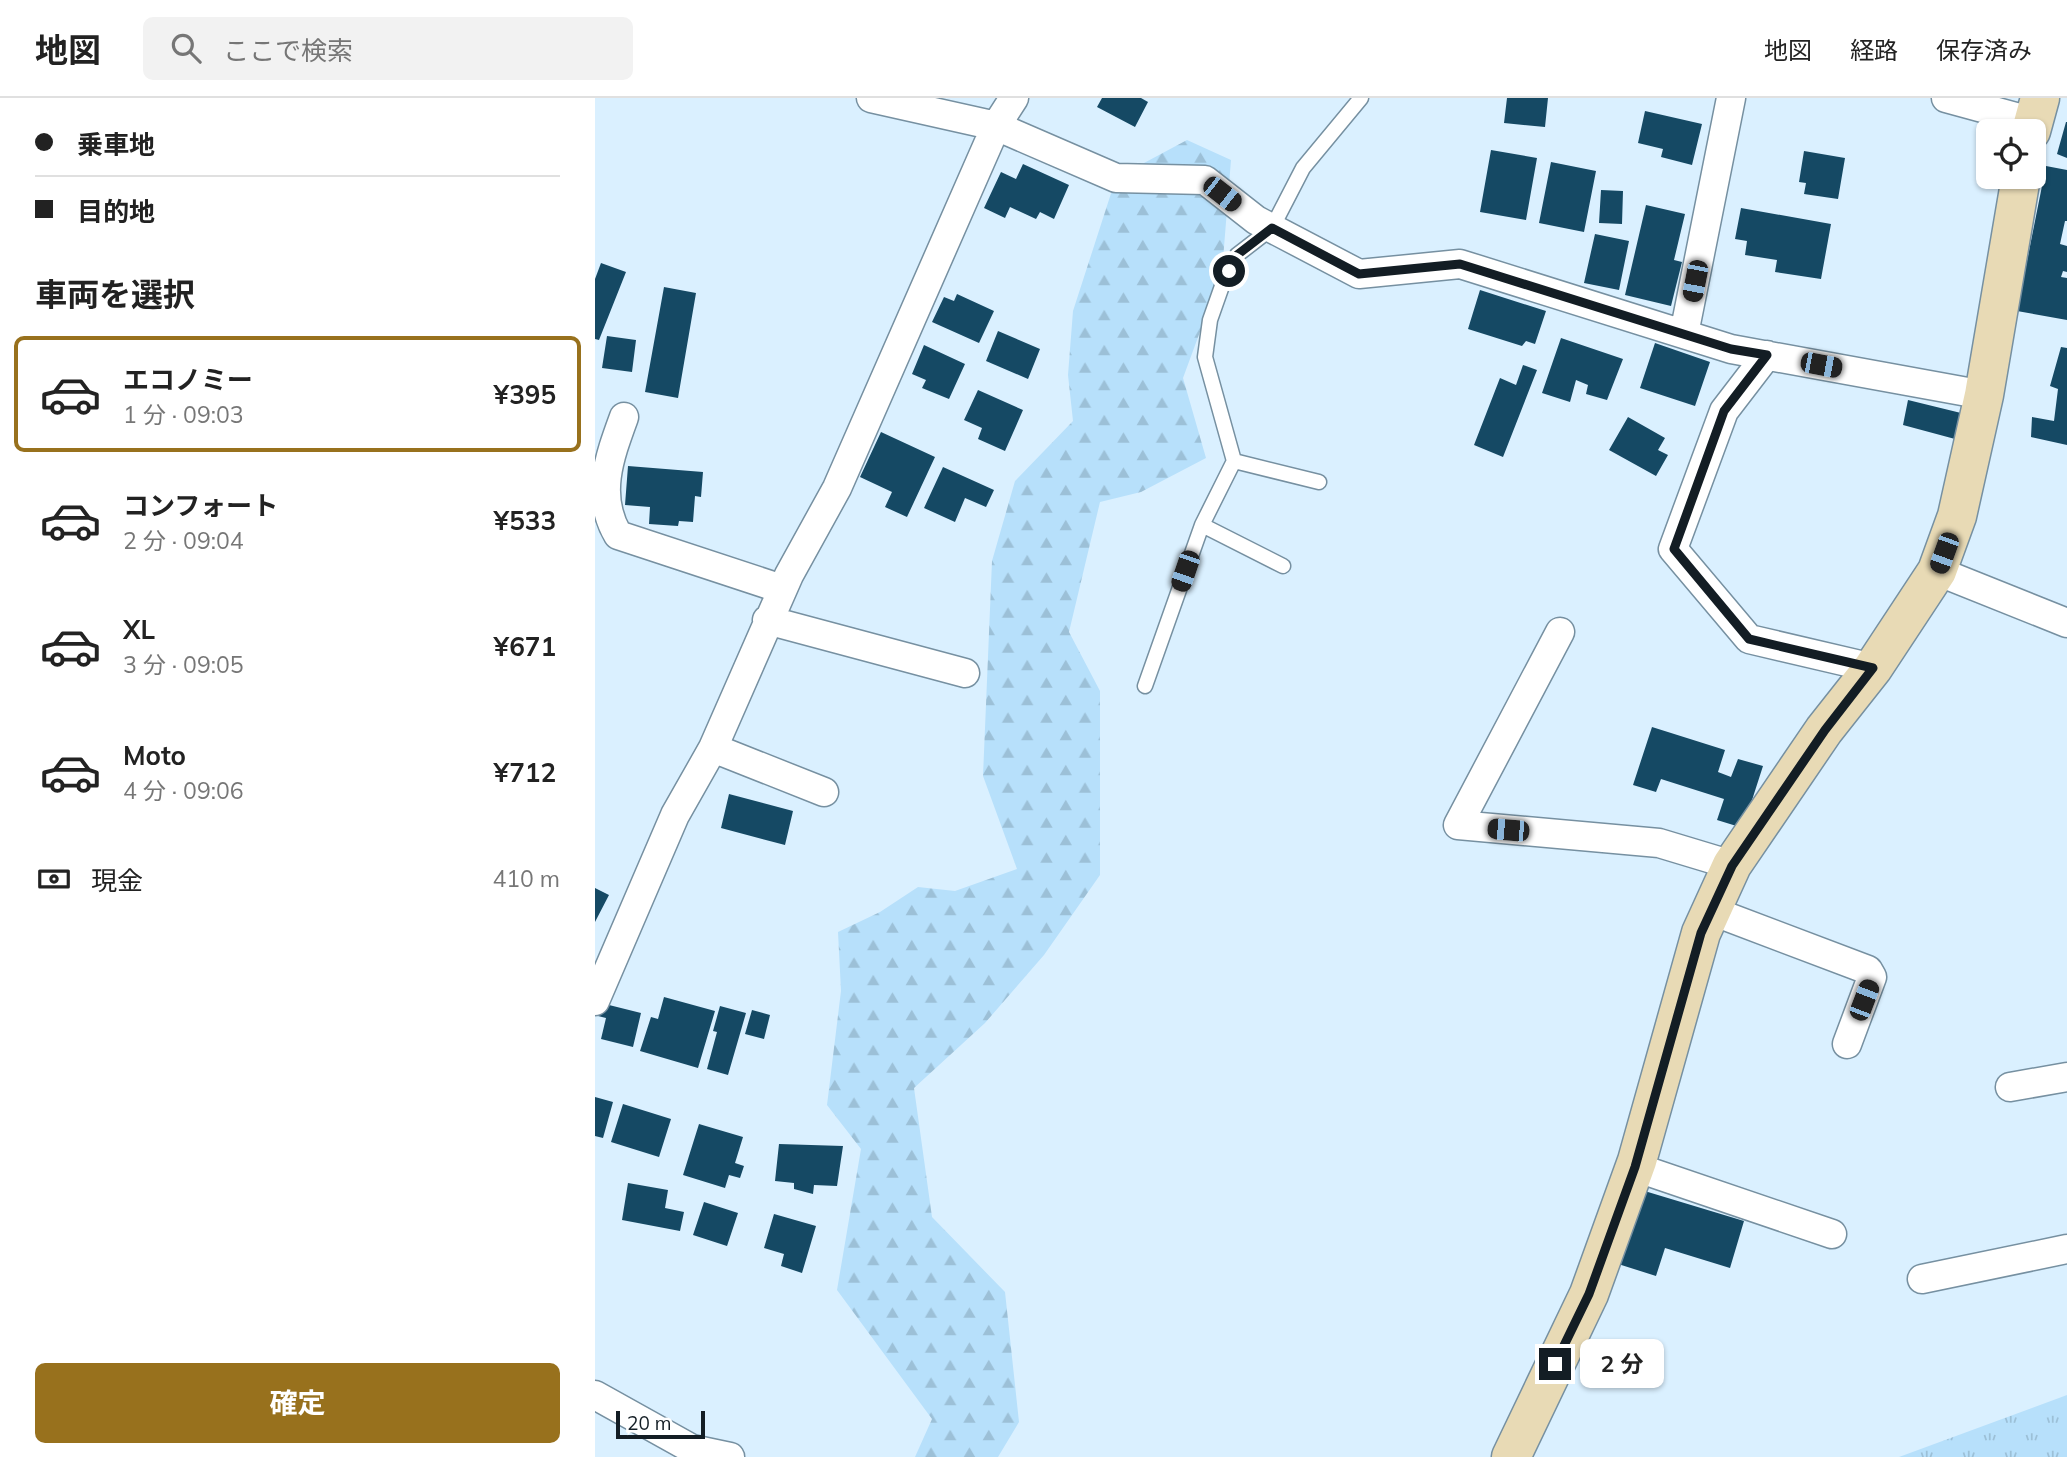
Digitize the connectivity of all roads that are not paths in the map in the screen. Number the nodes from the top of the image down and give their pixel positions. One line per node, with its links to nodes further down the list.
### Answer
1 (871, 98): 7 (street)
2 (1014, 98): 7 (street)
3 (1361, 98): 9 (lane)
4 (1731, 98): 10 (street)
5 (1946, 98): 6 (street)
6 (2035, 117)
7 (996, 126): 9 (street); 19 (street)
8 (2019, 189): 12 (street)
9 (1272, 228): 10 (street); 14 (lane)
10 (1684, 334): 11 (street)
11 (1767, 355): 12 (street); 23 (street)
12 (1984, 395): 18 (street)
13 (624, 418): 19 (street)
14 (1234, 461): 15 (lane); 16 (lane)
15 (1319, 482)
16 (1202, 526): 17 (lane); 25 (lane)
17 (1283, 566)
18 (1937, 571): 21 (street); 23 (street)
19 (782, 589): 20 (street)
20 (767, 620): 24 (street); 26 (street)
21 (2067, 623)
22 (1560, 632): 28 (street)
23 (1873, 668): 28 (street)
24 (965, 673)
25 (1145, 686)
26 (713, 748): 27 (street); 30 (street)
27 (824, 792)
28 (1732, 866): 29 (street)
29 (1712, 911): 31 (street); 34 (street)
30 (595, 1001)
31 (1847, 1044)
32 (2067, 1077): 33 (street)
33 (2010, 1087)
34 (1635, 1167): 35 (street); 40 (street)
35 (1832, 1234)
36 (2067, 1249): 37 (street)
37 (1922, 1279)
38 (595, 1395): 39 (street)
39 (730, 1457)
40 (1511, 1457)

